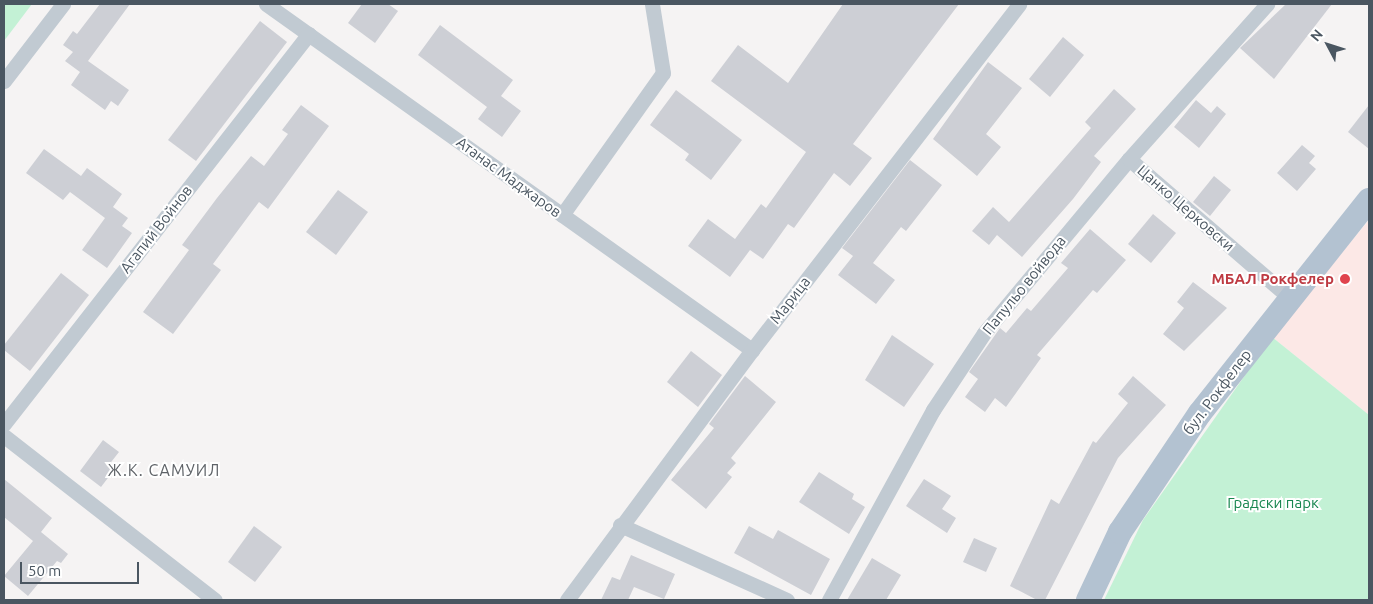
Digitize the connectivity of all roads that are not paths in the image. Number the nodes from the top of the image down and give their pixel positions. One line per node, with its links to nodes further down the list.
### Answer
1 (63, 4): 7 (street)
2 (266, 4): 6 (street, Атанас Маджаров)
3 (652, 4): 10 (street)
4 (1019, 4): 12 (street, Марица)
5 (1267, 4): 8 (street, Папульо войвода)
6 (309, 34): 10 (street, Атанас Маджаров); 13 (street, Агапий Войнов)
7 (4, 81)
8 (1128, 159): 11 (street, Цанко Церковски); 19 (street, Папульо войвода)
9 (1369, 200): 11 (main road, бул. Рокфелер)
10 (562, 215): 12 (street, Атанас Маджаров)
11 (1290, 297): 20 (main road, бул. Рокфелер)
12 (752, 350): 15 (street, Марица)
13 (4, 424)
14 (4, 436): 16 (street)
15 (620, 524): 17 (street, Марица); 18 (street)
16 (215, 600)
17 (566, 600)
18 (787, 600)
19 (829, 600)
20 (1088, 600)

